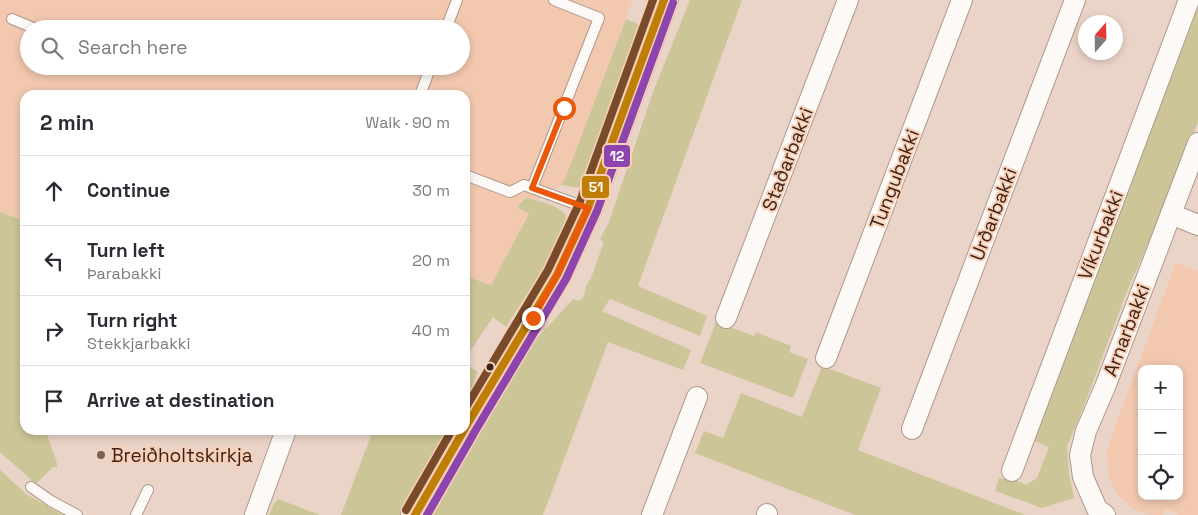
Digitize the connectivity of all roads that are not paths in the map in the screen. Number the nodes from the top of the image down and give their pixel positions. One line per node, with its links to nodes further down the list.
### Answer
1 (457, 0): 9 (lane)
2 (554, 0): 15 (lane)
3 (664, 0): 16 (street)
4 (848, 0): 19 (street, Staðarbakki)
5 (962, 0): 20 (street, Tungubakki)
6 (1074, 0): 23 (street, Urðarbakki)
7 (1189, 0): 26 (street, Víkurbakki)
8 (12, 20): 10 (lane)
9 (449, 20)
10 (20, 23)
11 (428, 75): 12 (lane)
12 (422, 90)
13 (1198, 143): 17 (street, Arnarbakki)
14 (470, 177): 15 (lane)
15 (532, 188): 16 (lane)
16 (588, 208): 22 (street)
17 (1171, 214): 18 (street); 34 (street, Arnarbakki)
18 (1198, 225)
19 (726, 318)
20 (826, 358)
21 (697, 397): 33 (street)
22 (470, 419)
23 (912, 429)
24 (284, 435): 31 (street)
25 (461, 435): 32 (street)
26 (1012, 471)
27 (31, 487): 29 (lane)
28 (148, 490): 30 (lane)
29 (77, 515)
30 (136, 515)
31 (254, 515)
32 (415, 515)
33 (652, 515)
34 (1105, 515)

